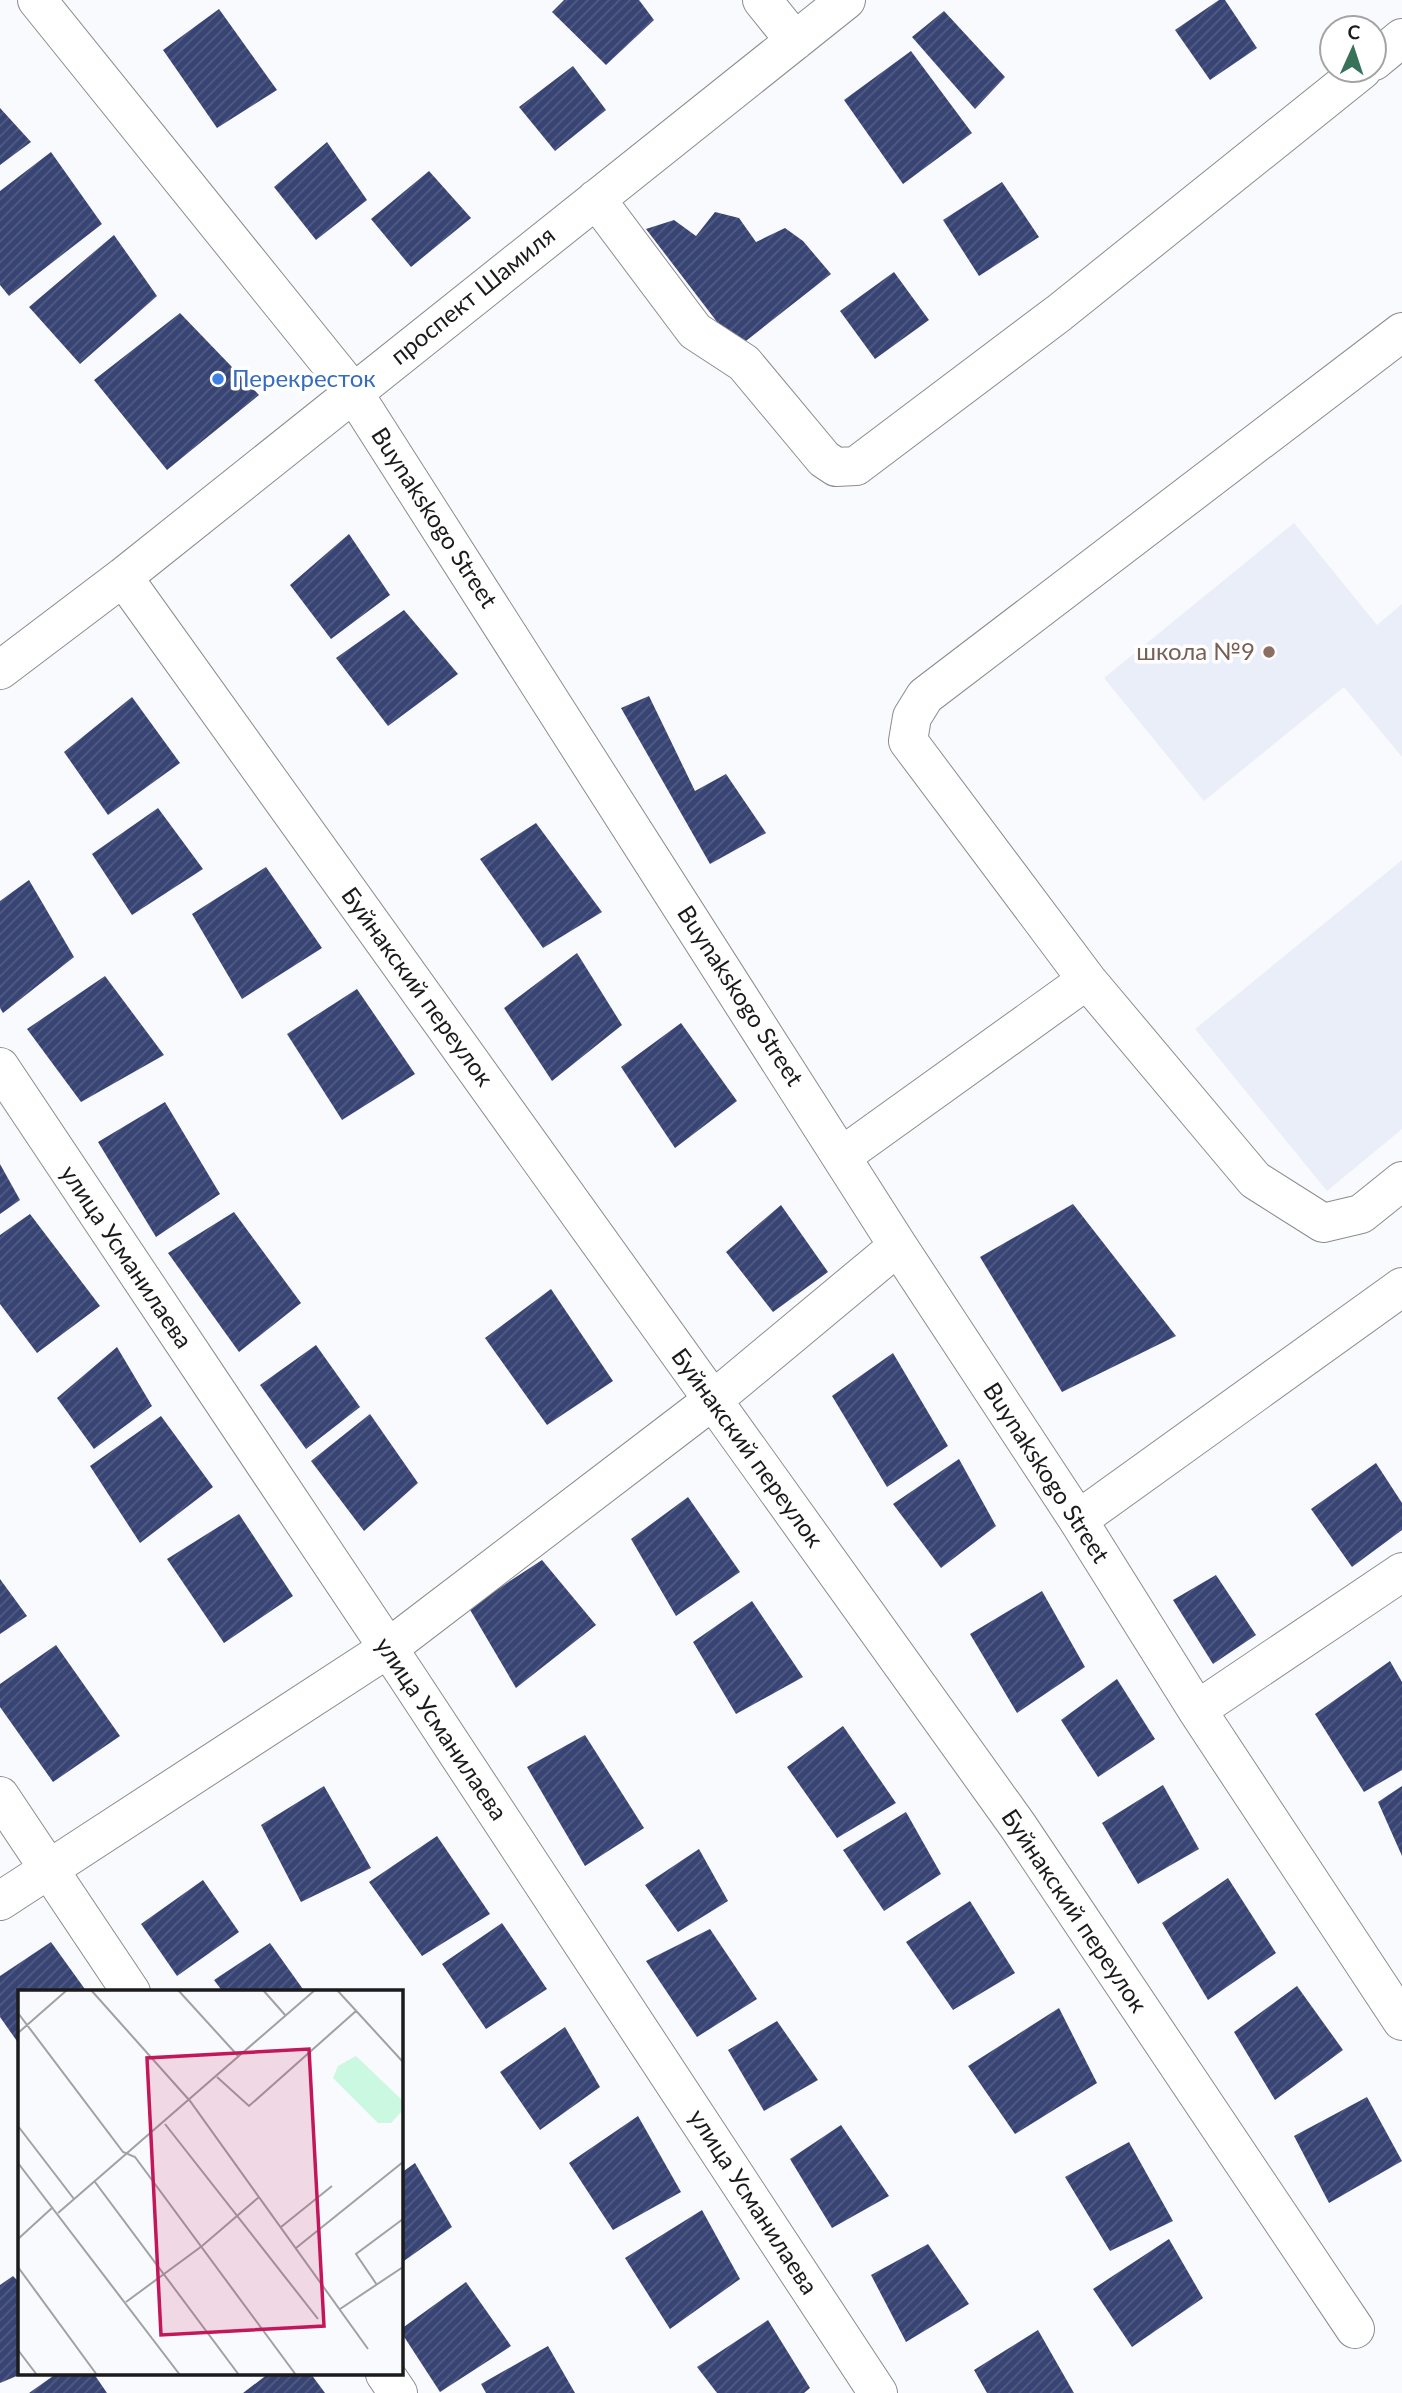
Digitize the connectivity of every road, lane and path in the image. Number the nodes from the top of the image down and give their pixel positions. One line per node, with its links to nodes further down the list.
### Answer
1 (37, 0): 10 (street, Buynakskogo Street)
2 (762, 0): 5 (street)
3 (846, 0): 5 (street, проспект Шамиля)
4 (1402, 38): 6 (street)
5 (795, 41): 8 (street, проспект Шамиля)
6 (1388, 50)
7 (1345, 84): 8 (street)
8 (596, 199): 10 (street, проспект Шамиля)
9 (1402, 332): 13 (street)
10 (353, 392): 11 (street, проспект Шамиля); 15 (street, Buynakskogo Street)
11 (123, 577): 12 (street, проспект Шамиля); 19 (street, Буйнакский переулок)
12 (0, 670)
13 (1087, 980): 15 (street); 16 (street)
14 (0, 1067): 22 (street, улица Усманилаева)
15 (842, 1156): 17 (street, Buynakskogo Street)
16 (1402, 1181)
17 (898, 1246): 19 (street); 20 (street, Buynakskogo Street)
18 (1402, 1287): 20 (street)
19 (713, 1400): 22 (street); 29 (street, Буйнакский переулок)
20 (1078, 1520): 23 (street, Buynakskogo Street)
21 (1402, 1572): 23 (street)
22 (387, 1649): 25 (street); 32 (street, улица Усманилаева)
23 (1198, 1710): 28 (street, Buynakskogo Street)
24 (0, 1796): 25 (street)
25 (49, 1868): 26 (street); 27 (street)
26 (0, 1901)
27 (130, 1990)
28 (1402, 2021)
29 (1355, 2329)
30 (387, 2376): 31 (street)
31 (398, 2393)
32 (878, 2393)

